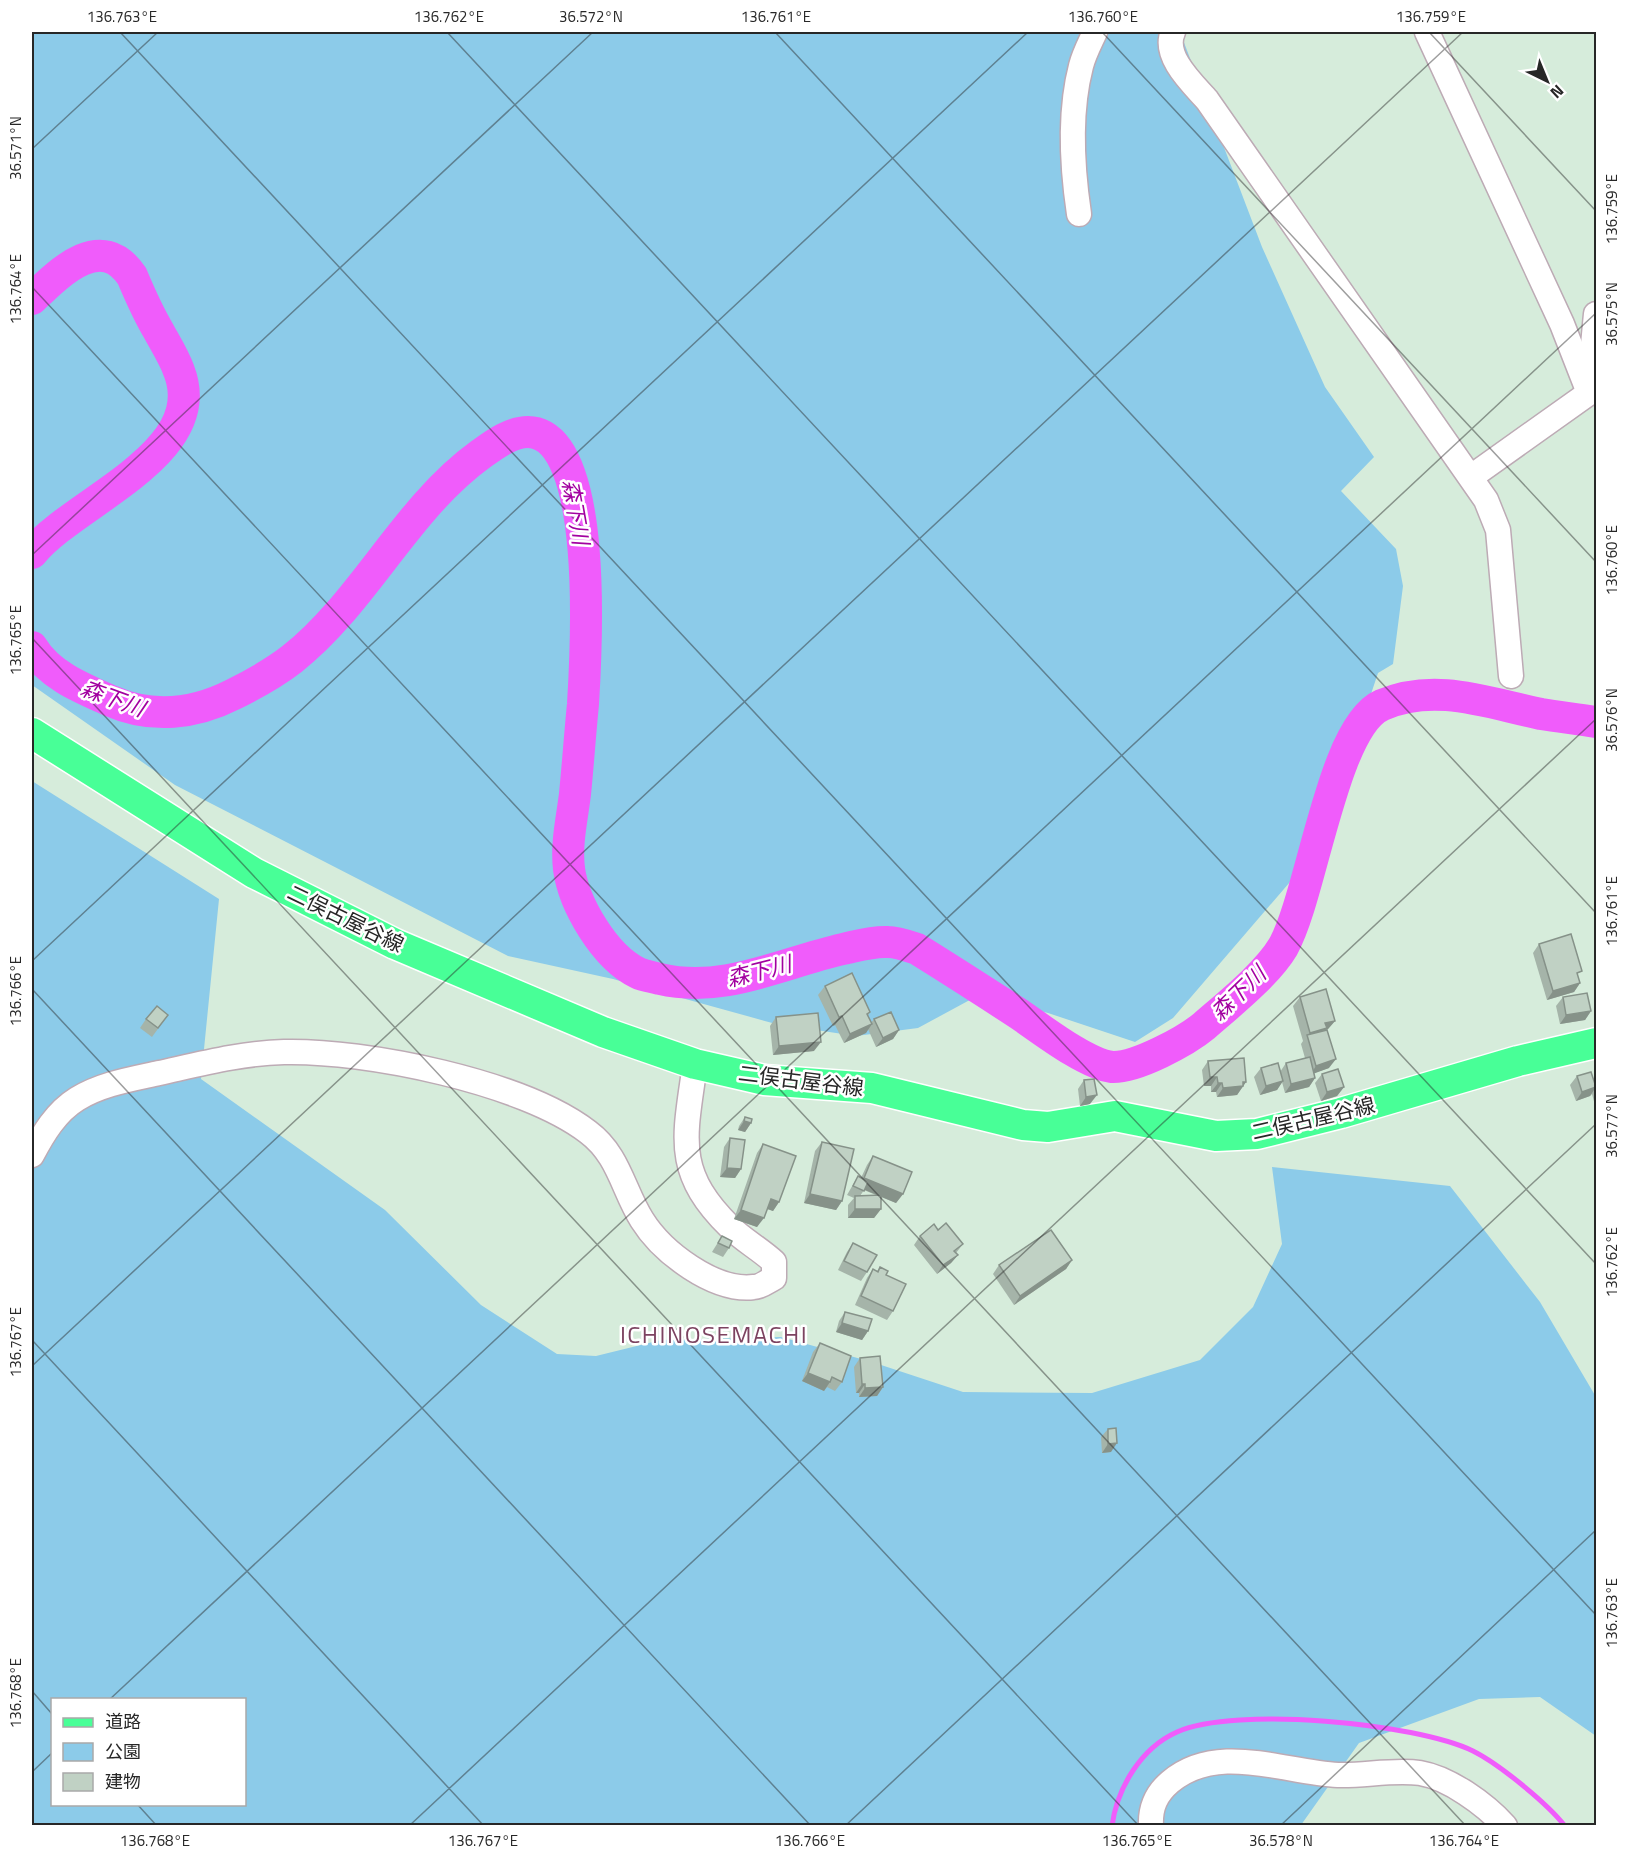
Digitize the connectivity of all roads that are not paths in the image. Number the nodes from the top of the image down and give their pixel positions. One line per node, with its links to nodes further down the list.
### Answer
1 (1095, 32): 4 (street)
2 (1173, 32): 7 (street)
3 (1427, 32): 6 (street)
4 (1079, 214)
5 (1596, 314): 6 (street)
6 (1589, 393): 7 (street)
7 (1471, 477): 8 (street)
8 (1511, 676)
9 (32, 733): 11 (main road, 二俣古屋谷線)
10 (1596, 1042): 11 (main road, 二俣古屋谷線)
11 (695, 1064): 12 (street)
12 (32, 1155)
13 (1151, 1826): 14 (street)
14 (1505, 1826)

